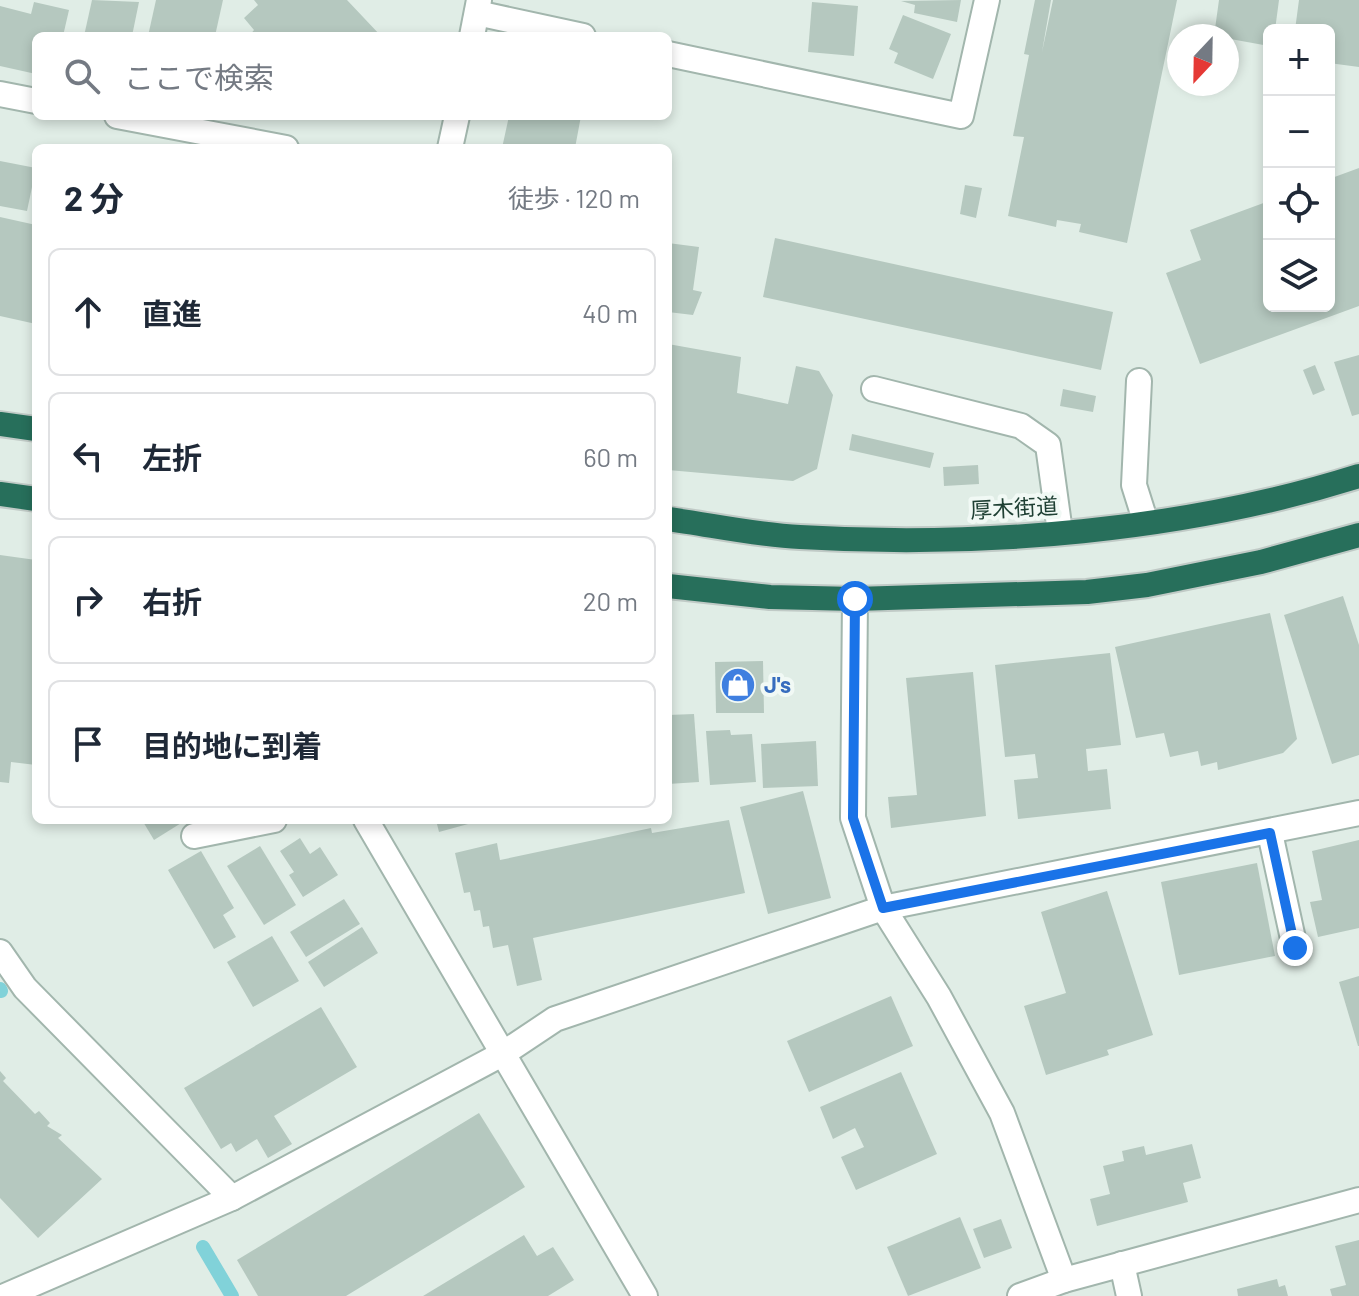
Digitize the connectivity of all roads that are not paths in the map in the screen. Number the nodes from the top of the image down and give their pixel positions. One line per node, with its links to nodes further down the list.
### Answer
1 (987, 0): 4 (street)
2 (476, 16): 3 (street)
3 (562, 32)
4 (672, 55)
5 (0, 94): 6 (street)
6 (32, 100)
7 (138, 120): 9 (street)
8 (456, 120): 10 (street)
9 (265, 144)
10 (451, 144)
11 (1139, 381): 19 (street)
12 (874, 389): 20 (street)
13 (0, 424): 14 (highway)
14 (32, 428)
15 (1359, 476): 19 (highway, 厚木街道)
16 (0, 494): 17 (highway)
17 (32, 498)
18 (672, 520): 20 (highway, 厚木街道)
19 (1146, 523): 20 (highway, 厚木街道)
20 (1060, 532)
21 (1359, 535): 23 (highway)
22 (672, 586): 23 (highway)
23 (855, 599): 29 (street)
24 (1359, 813): 27 (street)
25 (254, 824): 28 (street)
26 (368, 824): 32 (street)
27 (1270, 833): 29 (street); 30 (street)
28 (194, 836)
29 (883, 908): 32 (street); 36 (street)
30 (1295, 948)
31 (0, 952): 33 (street)
32 (504, 1053): 33 (street); 38 (street)
33 (232, 1198): 37 (street)
34 (1359, 1200): 35 (street)
35 (1122, 1264): 36 (street); 40 (street)
36 (1064, 1280): 39 (street)
37 (5, 1296)
38 (645, 1296)
39 (1020, 1296)
40 (1129, 1296)

